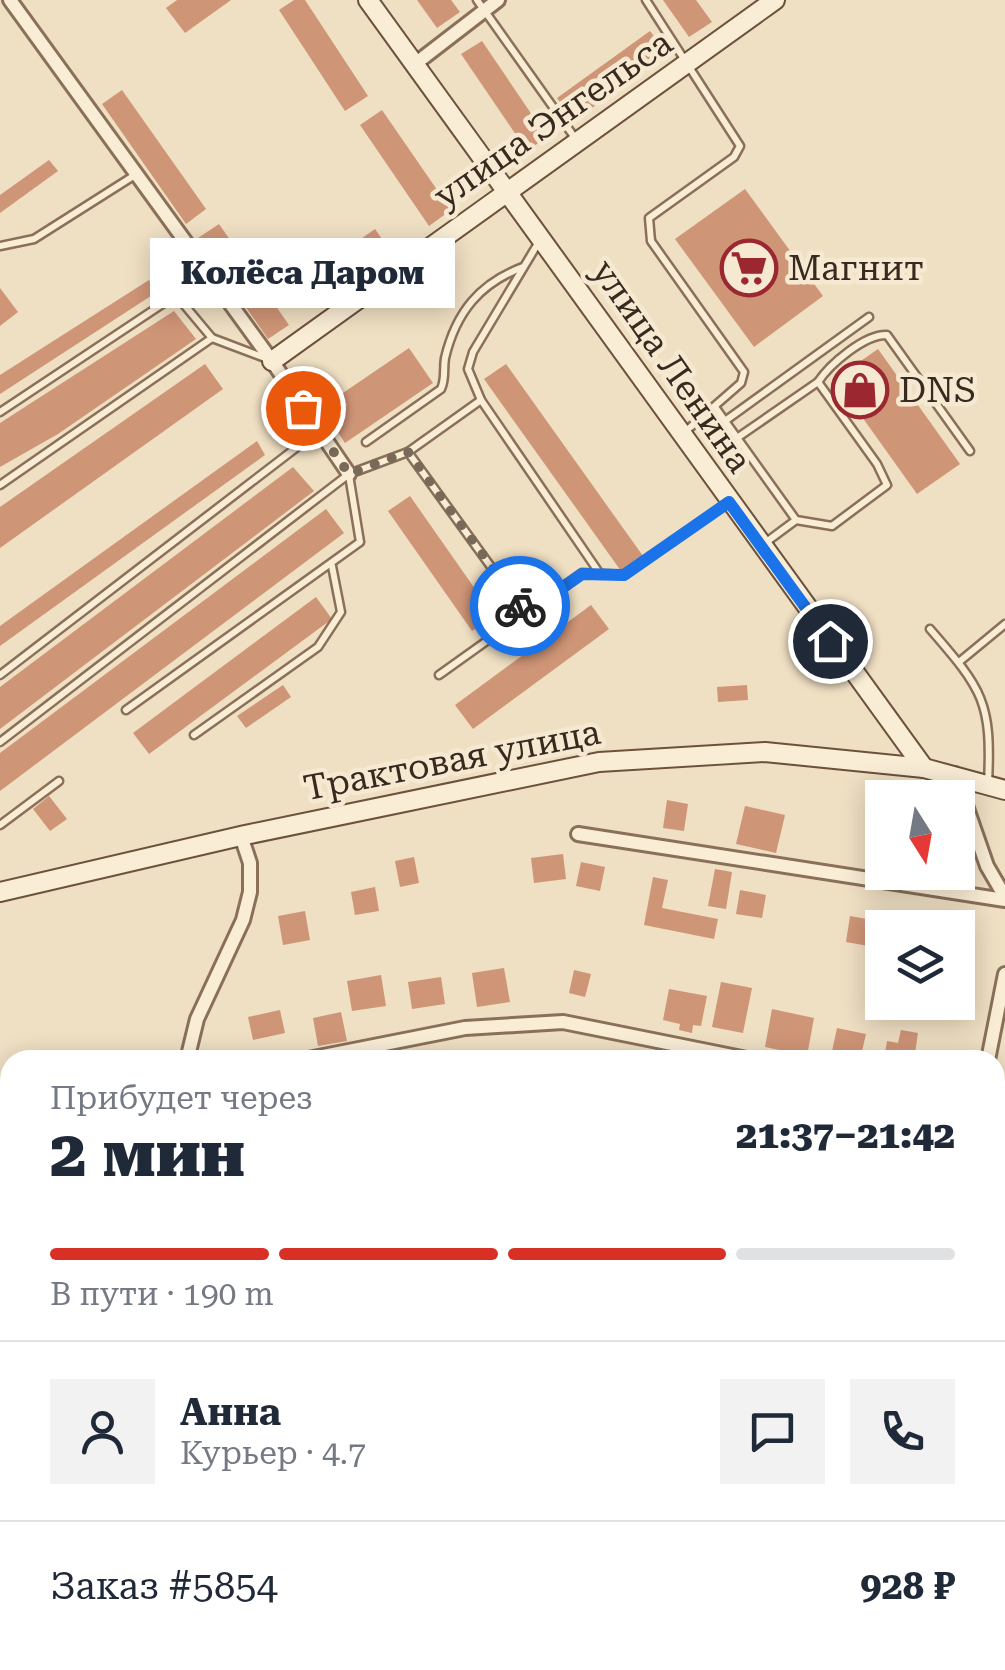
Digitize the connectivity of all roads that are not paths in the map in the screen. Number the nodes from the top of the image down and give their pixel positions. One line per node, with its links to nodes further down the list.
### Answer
1 (10, 0): 10 (street)
2 (368, 0): 8 (street, улица Ленина)
3 (498, 0): 6 (street)
4 (646, 0): 7 (lane)
5 (775, 0): 7 (street, улица Энгельса)
6 (481, 5): 8 (street); 9 (lane)
7 (689, 62): 9 (street, улица Энгельса); 20 (lane)
8 (415, 64): 11 (street, улица Ленина)
9 (578, 141): 11 (street, улица Энгельса)
10 (134, 175): 13 (lane); 17 (street)
11 (508, 190): 12 (street, улица Ленина); 17 (street, улица Энгельса)
12 (541, 238): 14 (lane); 24 (street, улица Ленина)
13 (0, 246)
14 (524, 266): 19 (lane); 26 (lane)
15 (869, 317): 22 (lane)
16 (212, 338): 17 (lane); 21 (lane); 30 (lane)
17 (272, 360): 23 (street)
18 (818, 382): 25 (lane); 27 (lane); 32 (lane)
19 (481, 400): 28 (lane); 35 (lane)
20 (715, 406): 22 (lane); 24 (lane)
21 (0, 412)
22 (725, 421): 25 (lane)
23 (318, 431): 29 (street); 41 (lane)
24 (682, 436): 31 (street, улица Ленина)
25 (738, 438): 32 (lane)
26 (366, 442)
27 (970, 451)
28 (408, 452): 29 (lane); 36 (lane)
29 (349, 474): 34 (lane); 44 (lane)
30 (0, 485)
31 (729, 502): 33 (street, улица Ленина); 35 (lane)
32 (796, 520): 33 (lane)
33 (760, 546): 45 (street, улица Ленина)
34 (332, 566): 42 (lane); 43 (lane)
35 (600, 574): 36 (lane)
36 (525, 614): 40 (lane)
37 (1005, 624): 39 (lane)
38 (930, 629): 39 (lane)
39 (960, 662): 48 (lane)
40 (439, 675)
41 (0, 676)
42 (126, 710)
43 (194, 735)
44 (0, 742)
45 (924, 768): 46 (street, Трактовая улица); 51 (street, Трактовая улица)
46 (955, 774): 48 (street, Трактовая улица); 53 (street)
47 (59, 780): 49 (lane)
48 (996, 788)
49 (0, 825)
50 (578, 834): 53 (street)
51 (241, 836): 52 (street, Трактовая улица); 55 (street)
52 (0, 892)
53 (1005, 899)
54 (1005, 974): 58 (street)
55 (192, 1050)
56 (354, 1050): 57 (street)
57 (703, 1050)
58 (990, 1050)

